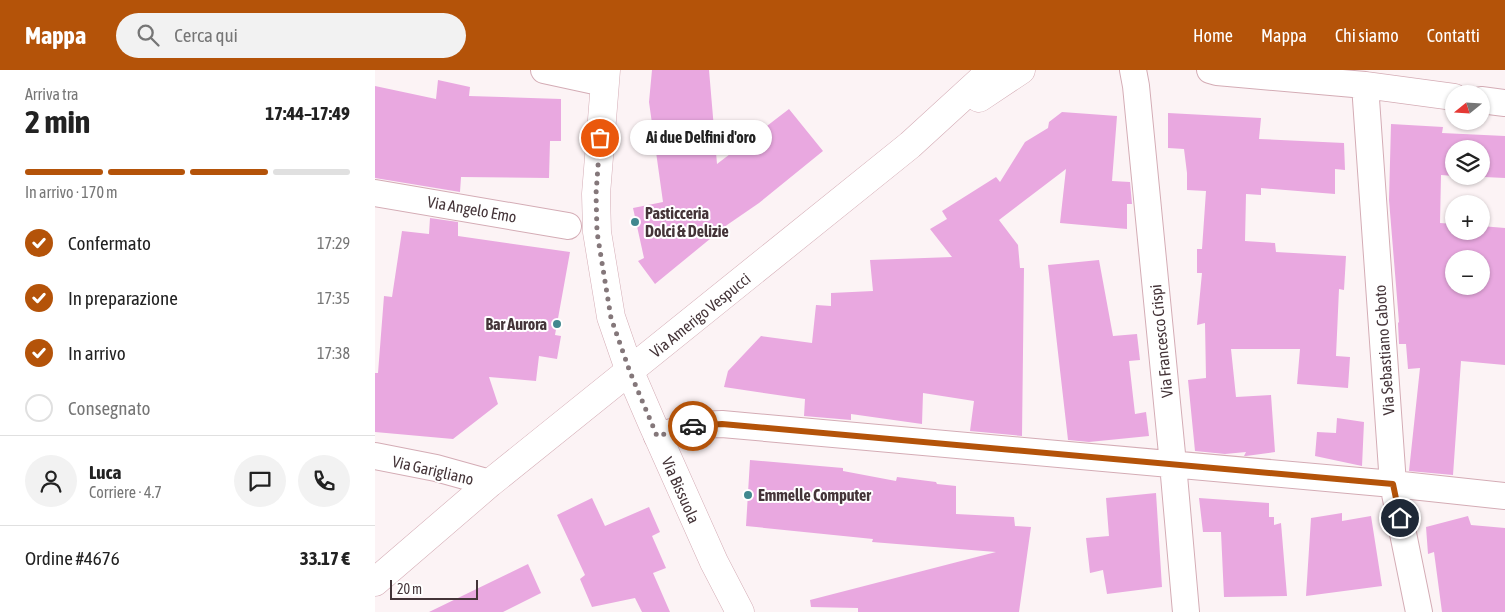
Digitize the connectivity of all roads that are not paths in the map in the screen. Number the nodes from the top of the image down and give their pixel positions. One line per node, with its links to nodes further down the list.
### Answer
1 (544, 70): 6 (street)
2 (992, 70): 11 (main road, Via Amerigo Vespucci)
3 (1021, 70): 11 (main road, Via Amerigo Vespucci)
4 (1133, 70): 17 (street, Via Francesco Crispi)
5 (1211, 70): 7 (street)
6 (605, 76): 14 (main road, Via Bissuola)
7 (1365, 86): 8 (street); 19 (street, Via Sebastiano Caboto)
8 (1445, 96)
9 (1490, 101): 10 (street)
10 (1505, 103)
11 (910, 145): 14 (main road, Via Amerigo Vespucci)
12 (375, 193): 13 (street, Via Angelo Emo)
13 (568, 226)
14 (630, 372): 15 (main road, Via Bissuola); 18 (main road, Via Amerigo Vespucci)
15 (657, 436): 17 (street); 22 (main road, Via Bissuola)
16 (375, 456): 18 (street, Via Garigliano)
17 (1173, 464): 19 (street); 23 (street, Via Francesco Crispi)
18 (490, 483): 21 (main road, Via Amerigo Vespucci)
19 (1393, 484): 20 (street); 24 (street, Via Sebastiano Caboto)
20 (1505, 496)
21 (375, 582)
22 (740, 612)
23 (1186, 612)
24 (1419, 612)

